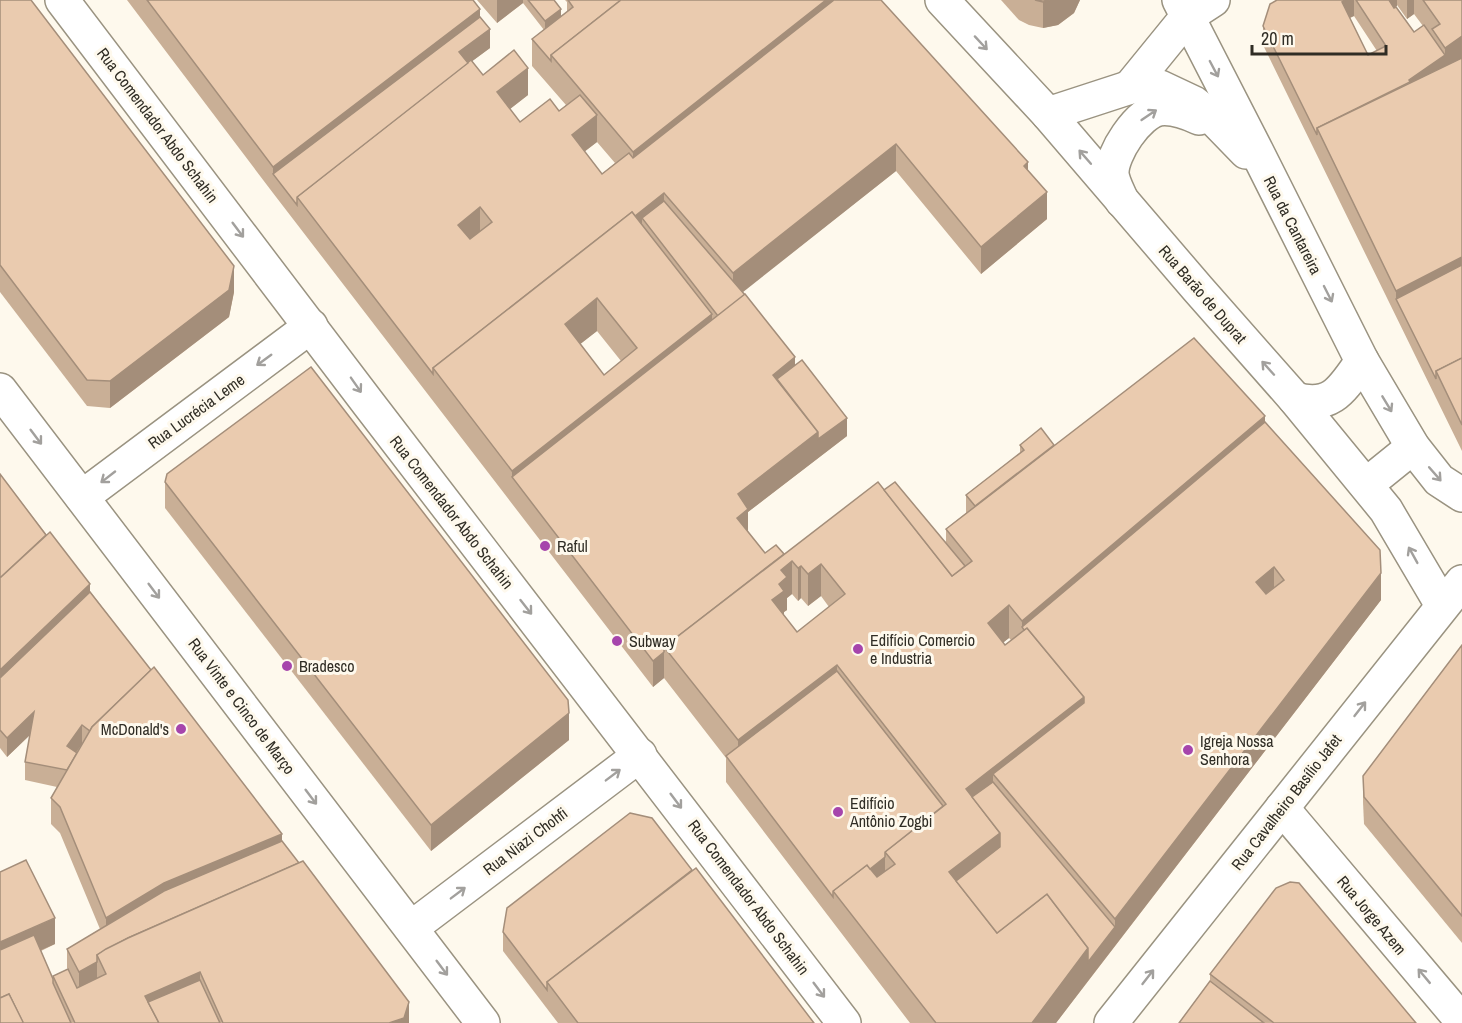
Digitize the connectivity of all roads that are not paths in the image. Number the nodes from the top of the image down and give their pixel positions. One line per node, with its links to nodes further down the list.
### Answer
1 (62, 0): 9 (street, Rua Comendador Abdo Schahin, one-way to 9)
2 (942, 0): 5 (street, Rua Barão de Duprat, one-way to 5)
3 (1193, 6): 4 (street); 7 (street, Rua da Cantareira, one-way to 7)
4 (1130, 87): 5 (street); 6 (street)
5 (1048, 114): 8 (street, Rua Barão de Duprat, one-way to 5)
6 (1229, 132): 7 (street); 8 (street, one-way to 6)
7 (1273, 186): 10 (street, Rua da Cantareira, one-way to 10)
8 (1122, 201): 12 (street, Rua Barão de Duprat, one-way to 8)
9 (311, 326): 16 (street, Rua Lucrécia Leme, one-way to 16); 18 (street, Rua Comendador Abdo Schahin, one-way to 18)
10 (1362, 361): 12 (street); 13 (street, Rua da Cantareira, one-way to 13)
11 (0, 390): 16 (street, Rua Vinte e Cinco de Março, one-way to 16)
12 (1295, 399): 14 (street, Rua Barão de Duprat)
13 (1413, 447): 14 (street); 15 (street, one-way to 15)
14 (1366, 485): 17 (street, Rua Barão de Duprat, one-way to 14)
15 (1462, 495)
16 (82, 497): 20 (street, Rua Vinte e Cinco de Março, one-way to 20)
17 (1452, 594): 19 (street, Rua Cavalheiro Basílio Jafet, one-way to 17)
18 (640, 755): 20 (street, Rua Niazi Chohfi, one-way to 18); 23 (street, Rua Comendador Abdo Schahin, one-way to 23)
19 (1282, 808): 21 (street, Rua Jorge Azem, one-way to 19); 24 (street, Rua Cavalheiro Basílio Jafet, one-way to 19)
20 (411, 928): 22 (street, Rua Vinte e Cinco de Março, one-way to 22)
21 (1462, 1021)
22 (483, 1023)
23 (844, 1023)
24 (1111, 1023)

